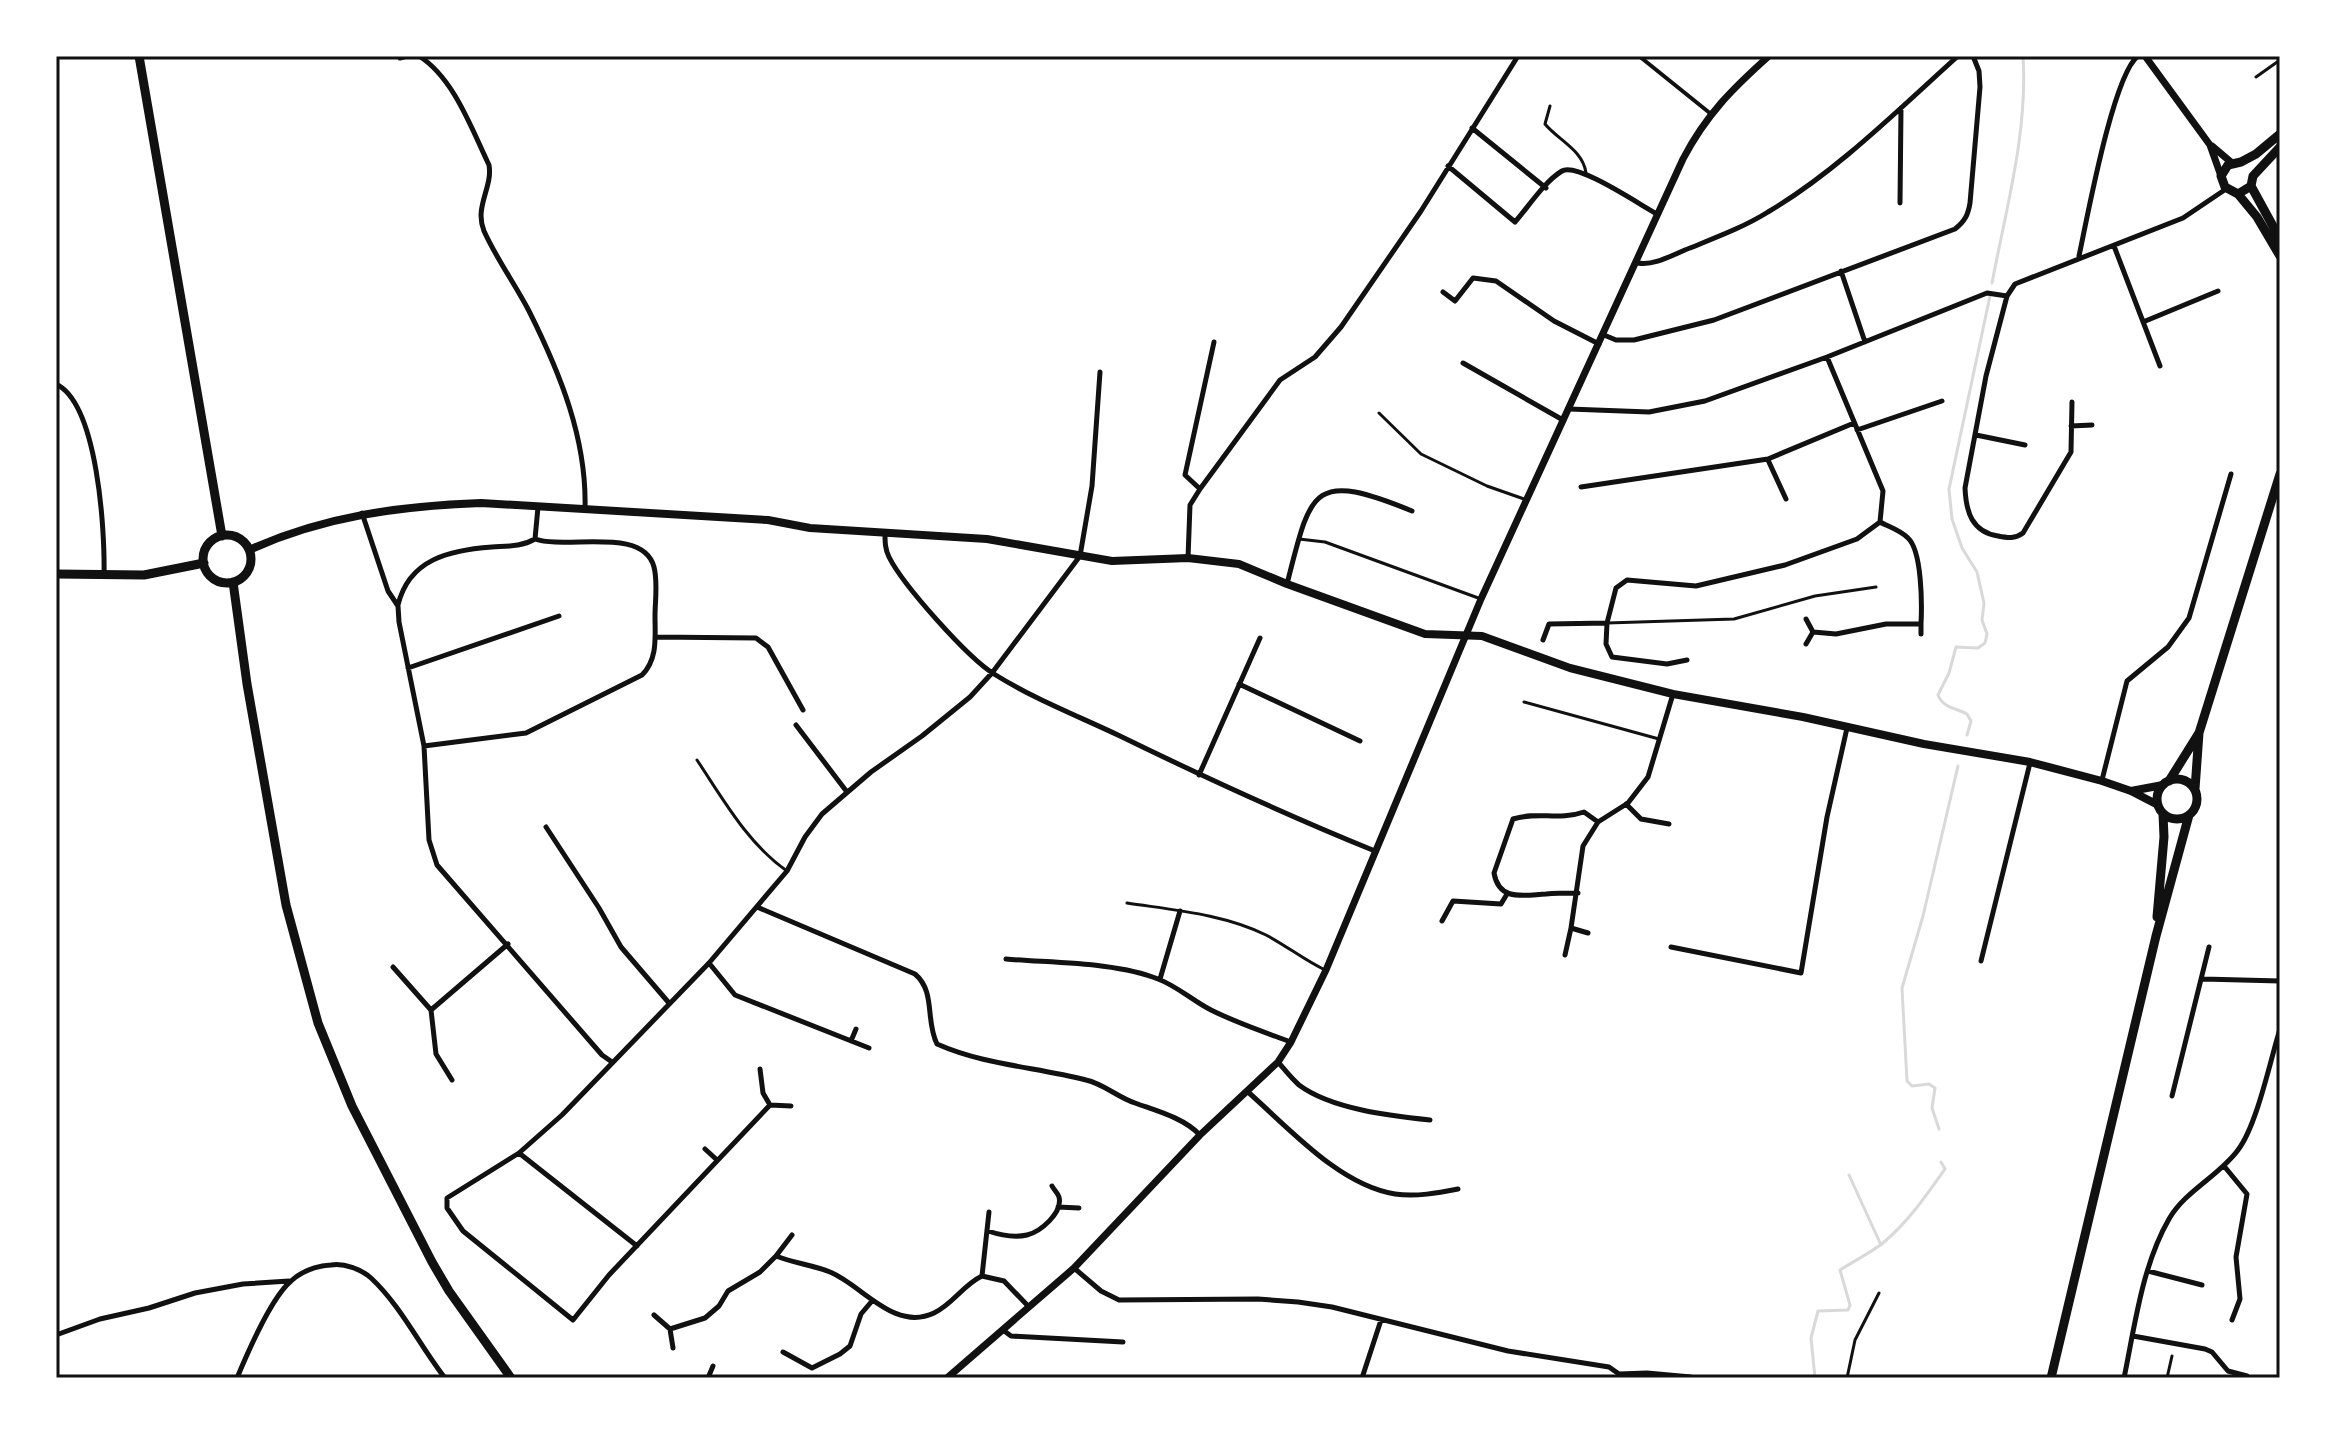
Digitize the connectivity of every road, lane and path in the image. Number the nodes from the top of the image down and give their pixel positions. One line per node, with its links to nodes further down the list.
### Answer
1 (139, 56): 73 (main road)
2 (407, 56): 11 (street)
3 (419, 56): 68 (street)
4 (1518, 56): 17 (street)
5 (1639, 56): 16 (street)
6 (1769, 56): 16 (street)
7 (1958, 56): 15 (street)
8 (1973, 56): 36 (street)
9 (2138, 56): 34 (street)
10 (2145, 56): 19 (street)
11 (400, 58)
12 (2280, 60): 13 (lane)
13 (2256, 77)
14 (1550, 106): 23 (lane)
15 (1901, 107): 29 (street); 35 (street)
16 (1711, 114): 30 (street)
17 (1471, 128): 22 (street); 26 (street)
18 (2280, 134): 21 (main road)
19 (2210, 145): 21 (street); 24 (street)
20 (2280, 147): 25 (main road)
21 (2237, 162): 24 (main road); 25 (main road)
22 (1448, 166): 26 (street); 64 (street)
23 (1586, 174): 26 (street); 30 (street)
24 (2221, 176): 27 (main road)
25 (2252, 181): 28 (main road); 31 (main road)
26 (1546, 188)
27 (2227, 189): 28 (main road); 32 (street)
28 (2238, 194): 33 (main road)
29 (1900, 203)
30 (1657, 214): 35 (street)
31 (2280, 239)
32 (2114, 246): 34 (street); 40 (street)
33 (2280, 256)
34 (2079, 257): 39 (street)
35 (1638, 263): 41 (street)
36 (1841, 271): 41 (street); 43 (street)
37 (2218, 291): 40 (street)
38 (1443, 292): 44 (street)
39 (2007, 296): 43 (street); 58 (street)
40 (2143, 322): 47 (street)
41 (1604, 335): 44 (street)
42 (1214, 342): 64 (street)
43 (1865, 342): 45 (street)
44 (1599, 344): 52 (street)
45 (1827, 357): 52 (street); 56 (street)
46 (1463, 363): 54 (street)
47 (2160, 366)
48 (1100, 372): 77 (street)
49 (56, 384): 81 (street)
50 (1942, 401): 56 (street)
51 (2072, 402): 57 (street)
52 (1568, 409): 54 (street)
53 (1379, 413): 66 (lane)
54 (1563, 420): 66 (street)
55 (2092, 425): 57 (street)
56 (1856, 426): 60 (street); 71 (street)
57 (2071, 426): 58 (street)
58 (1976, 435): 59 (street)
59 (2025, 445)
60 (1768, 459): 63 (street); 65 (street)
61 (2231, 474): 114 (street)
62 (2280, 474): 107 (main road)
63 (1581, 487)
64 (1200, 489): 78 (street)
65 (1786, 499)
66 (1527, 500): 85 (street)
67 (538, 507): 68 (main road); 70 (main road); 74 (street)
68 (585, 510): 72 (main road)
69 (1412, 511): 75 (street)
70 (362, 513): 76 (main road); 86 (street)
71 (1880, 522): 89 (street); 90 (street)
72 (885, 533): 77 (main road); 100 (street)
73 (222, 536): 76 (main road); 79 (main road)
74 (535, 539): 86 (street); 94 (street)
75 (1298, 539): 83 (street); 85 (lane)
76 (249, 550): 82 (main road)
77 (1080, 556): 78 (main road); 100 (street)
78 (1188, 558): 83 (main road)
79 (204, 563): 81 (main road); 82 (main road)
80 (56, 574): 81 (main road)
81 (104, 576)
82 (233, 582): 205 (main road)
83 (1287, 584): 93 (main road)
84 (1876, 587): 89 (lane)
85 (1481, 599): 93 (street)
86 (398, 606): 99 (street)
87 (559, 616): 99 (street)
88 (1806, 619): 91 (street)
89 (1607, 623): 96 (street); 98 (street)
90 (1921, 624): 91 (street); 92 (street)
91 (1813, 632): 97 (street)
92 (1921, 634)
93 (1466, 635): 102 (main road); 125 (street)
94 (655, 637): 104 (street); 110 (street)
95 (1260, 638): 101 (street)
96 (1543, 640)
97 (1806, 644)
98 (1687, 660)
99 (408, 668): 110 (street)
100 (992, 673): 113 (street); 118 (street)
101 (1239, 684): 109 (street); 113 (street)
102 (1673, 694): 106 (main road); 108 (street)
103 (1524, 702): 108 (lane)
104 (803, 710)
105 (796, 725): 118 (street)
106 (1847, 728): 112 (main road); 137 (street)
107 (2199, 733): 115 (main road); 116 (main road)
108 (1661, 740): 119 (street)
109 (1360, 741)
110 (424, 746): 136 (street)
111 (697, 760): 126 (lane)
112 (2030, 762): 114 (main road); 141 (street)
113 (1199, 775): 125 (street)
114 (2102, 781): 117 (main road)
115 (2166, 783): 116 (main road); 117 (main road); 120 (main road)
116 (2195, 789): 121 (main road)
117 (2131, 791): 120 (main road)
118 (847, 792): 126 (street)
119 (1626, 804): 122 (street); 123 (street)
120 (2160, 810): 121 (main road); 135 (main road)
121 (2189, 815): 135 (main road)
122 (1598, 822): 127 (street); 128 (street)
123 (1669, 824)
124 (546, 827): 148 (street)
125 (1375, 851): 144 (street)
126 (787, 871): 130 (street)
127 (1578, 893): 128 (street); 133 (street)
128 (1507, 894): 132 (street)
129 (1127, 903): 131 (lane)
130 (756, 906): 142 (street); 164 (street)
131 (1180, 911): 144 (lane); 146 (street)
132 (1442, 921)
133 (1571, 928): 134 (street); 139 (street)
134 (1588, 933)
135 (2156, 936): 211 (main road)
136 (508, 944): 149 (street); 155 (street)
137 (1671, 947)
138 (2209, 947): 145 (street)
139 (1565, 955)
140 (1006, 959): 146 (street)
141 (1981, 961)
142 (709, 963): 148 (street); 152 (street)
143 (393, 967): 149 (street)
144 (1326, 970): 153 (street)
145 (2203, 979): 147 (street); 160 (street)
146 (1160, 980): 153 (street)
147 (2280, 981)
148 (669, 1003): 155 (street)
149 (431, 1010): 158 (street)
150 (856, 1029): 152 (street)
151 (2280, 1029): 168 (street)
152 (851, 1041): 154 (street)
153 (1291, 1042): 156 (street)
154 (869, 1048)
155 (612, 1062): 166 (street)
156 (1278, 1062): 159 (street); 163 (street)
157 (760, 1069): 161 (street)
158 (452, 1080)
159 (1248, 1092): 164 (street); 170 (street)
160 (2172, 1096)
161 (770, 1105): 162 (street); 167 (street)
162 (791, 1106)
163 (1430, 1120)
164 (1200, 1135): 178 (street)
165 (705, 1149): 167 (street)
166 (519, 1153): 176 (street); 176 (street)
167 (717, 1160): 176 (street)
168 (2224, 1166): 179 (street); 188 (street)
169 (1052, 1186): 171 (street)
170 (1458, 1189)
171 (1058, 1207): 172 (street); 174 (street)
172 (1079, 1208)
173 (989, 1212): 174 (street)
174 (988, 1231): 180 (street)
175 (792, 1235): 177 (street)
176 (637, 1246)
177 (776, 1256): 184 (street); 189 (street)
178 (1074, 1268): 185 (street); 187 (street)
179 (2148, 1271): 182 (street); 192 (street)
180 (982, 1276): 184 (street); 185 (street)
181 (290, 1281): 191 (street); 203 (street); 204 (street)
182 (2202, 1285)
183 (1879, 1293): 210 (lane)
184 (872, 1301): 199 (street)
185 (1029, 1307): 190 (street)
186 (654, 1315): 189 (street)
187 (1381, 1320): 200 (street); 209 (street)
188 (2232, 1320)
189 (670, 1329): 195 (street)
190 (1003, 1330): 193 (street); 208 (street)
191 (56, 1335)
192 (2133, 1336): 194 (street); 212 (street)
193 (1123, 1342)
194 (2170, 1345): 197 (street); 201 (street)
195 (673, 1348)
196 (783, 1352): 199 (street)
197 (2172, 1356): 213 (lane)
198 (713, 1366): 206 (street)
199 (812, 1368): 207 (street)
200 (1619, 1376): 202 (street)
201 (2247, 1376)
202 (1691, 1377)
203 (237, 1378)
204 (445, 1378)
205 (511, 1378)
206 (708, 1378)
207 (812, 1378)
208 (947, 1378)
209 (1362, 1378)
210 (1847, 1378)
211 (2051, 1378)
212 (2124, 1378)
213 (2167, 1378)

